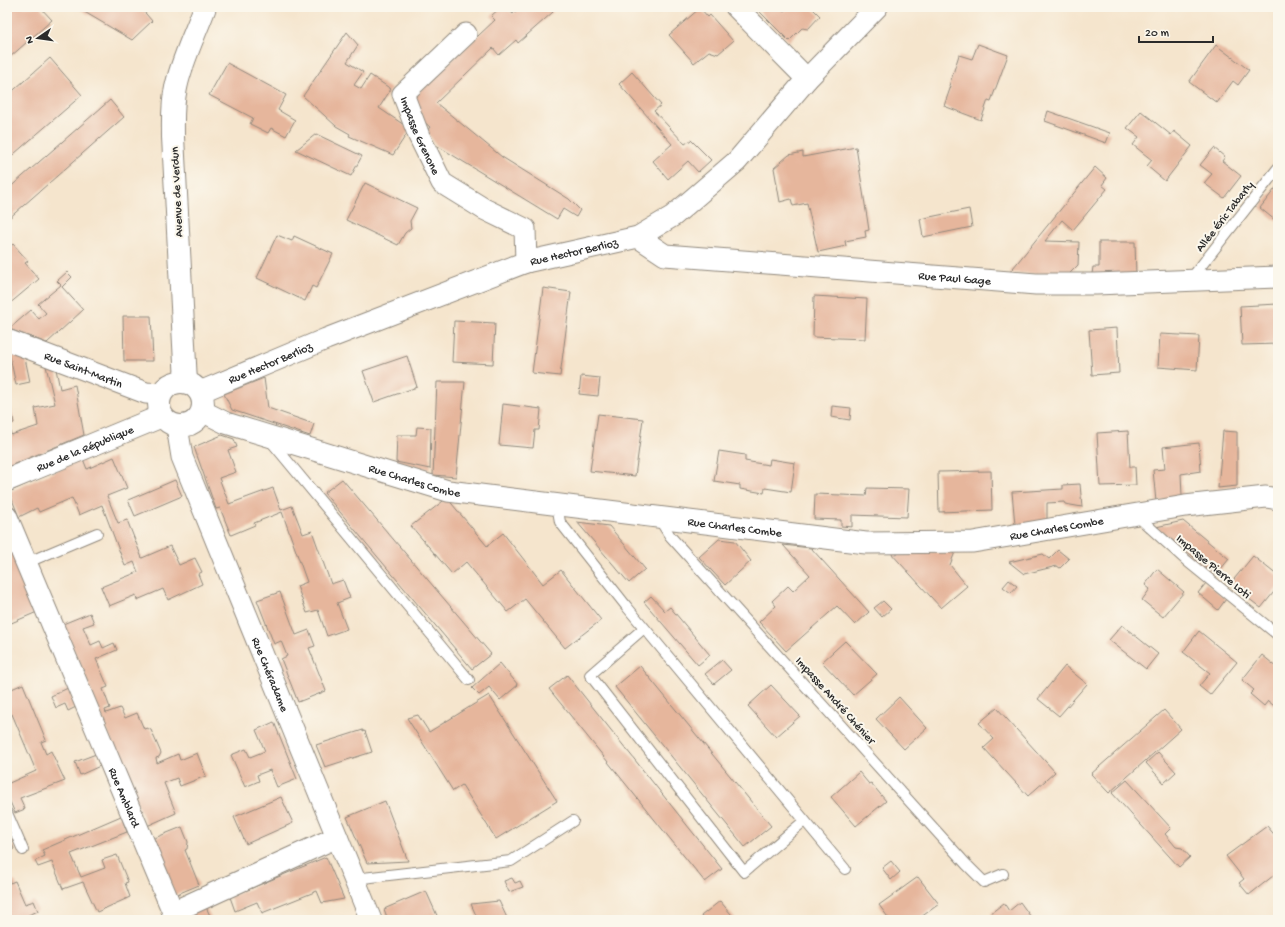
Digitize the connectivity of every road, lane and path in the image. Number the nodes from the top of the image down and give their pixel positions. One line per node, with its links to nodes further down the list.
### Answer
1 (205, 7): 12 (street, Avenue de Verdun)
2 (736, 7): 5 (street)
3 (877, 7): 5 (street, Rue Hector Berlioz)
4 (466, 34): 8 (street, Impasse Grenone)
5 (807, 79): 7 (street, Rue Hector Berlioz)
6 (1278, 168): 10 (lane, Allée Éric Tabarly)
7 (638, 237): 8 (street, Rue Hector Berlioz); 10 (street, Rue Paul Gage)
8 (526, 262): 12 (street, Rue Hector Berlioz)
9 (1278, 276): 10 (street, Rue Paul Gage)
10 (1190, 280)
11 (7, 340): 13 (street, Rue Saint-Martin)
12 (196, 395): 13 (street); 13 (street); 14 (street, Rue Charles Combe)
13 (166, 412): 15 (street, Rue de la République); 29 (street, Rue Chéradame)
14 (266, 435): 17 (street, Rue Charles Combe); 25 (lane)
15 (7, 480)
16 (1278, 499): 18 (street, Rue Charles Combe)
17 (557, 505): 20 (street, Rue Charles Combe); 23 (lane)
18 (1135, 514): 20 (street, Rue Charles Combe); 24 (lane, Impasse Pierre Loti)
19 (7, 516): 22 (street, Rue Amblard)
20 (658, 517): 32 (lane, Impasse André Chénier)
21 (97, 533): 22 (lane)
22 (26, 562): 34 (street, Rue Amblard)
23 (644, 628): 28 (lane); 28 (lane)
24 (1278, 635)
25 (469, 680)
26 (7, 812): 30 (lane)
27 (573, 820): 33 (lane)
28 (804, 821): 31 (lane)
29 (337, 837): 33 (street, Rue Chéradame); 34 (street, Rue Amblard)
30 (23, 850)
31 (845, 869)
32 (1003, 874)
33 (354, 879): 35 (street, Rue Chéradame)
34 (174, 916)
35 (371, 920)

